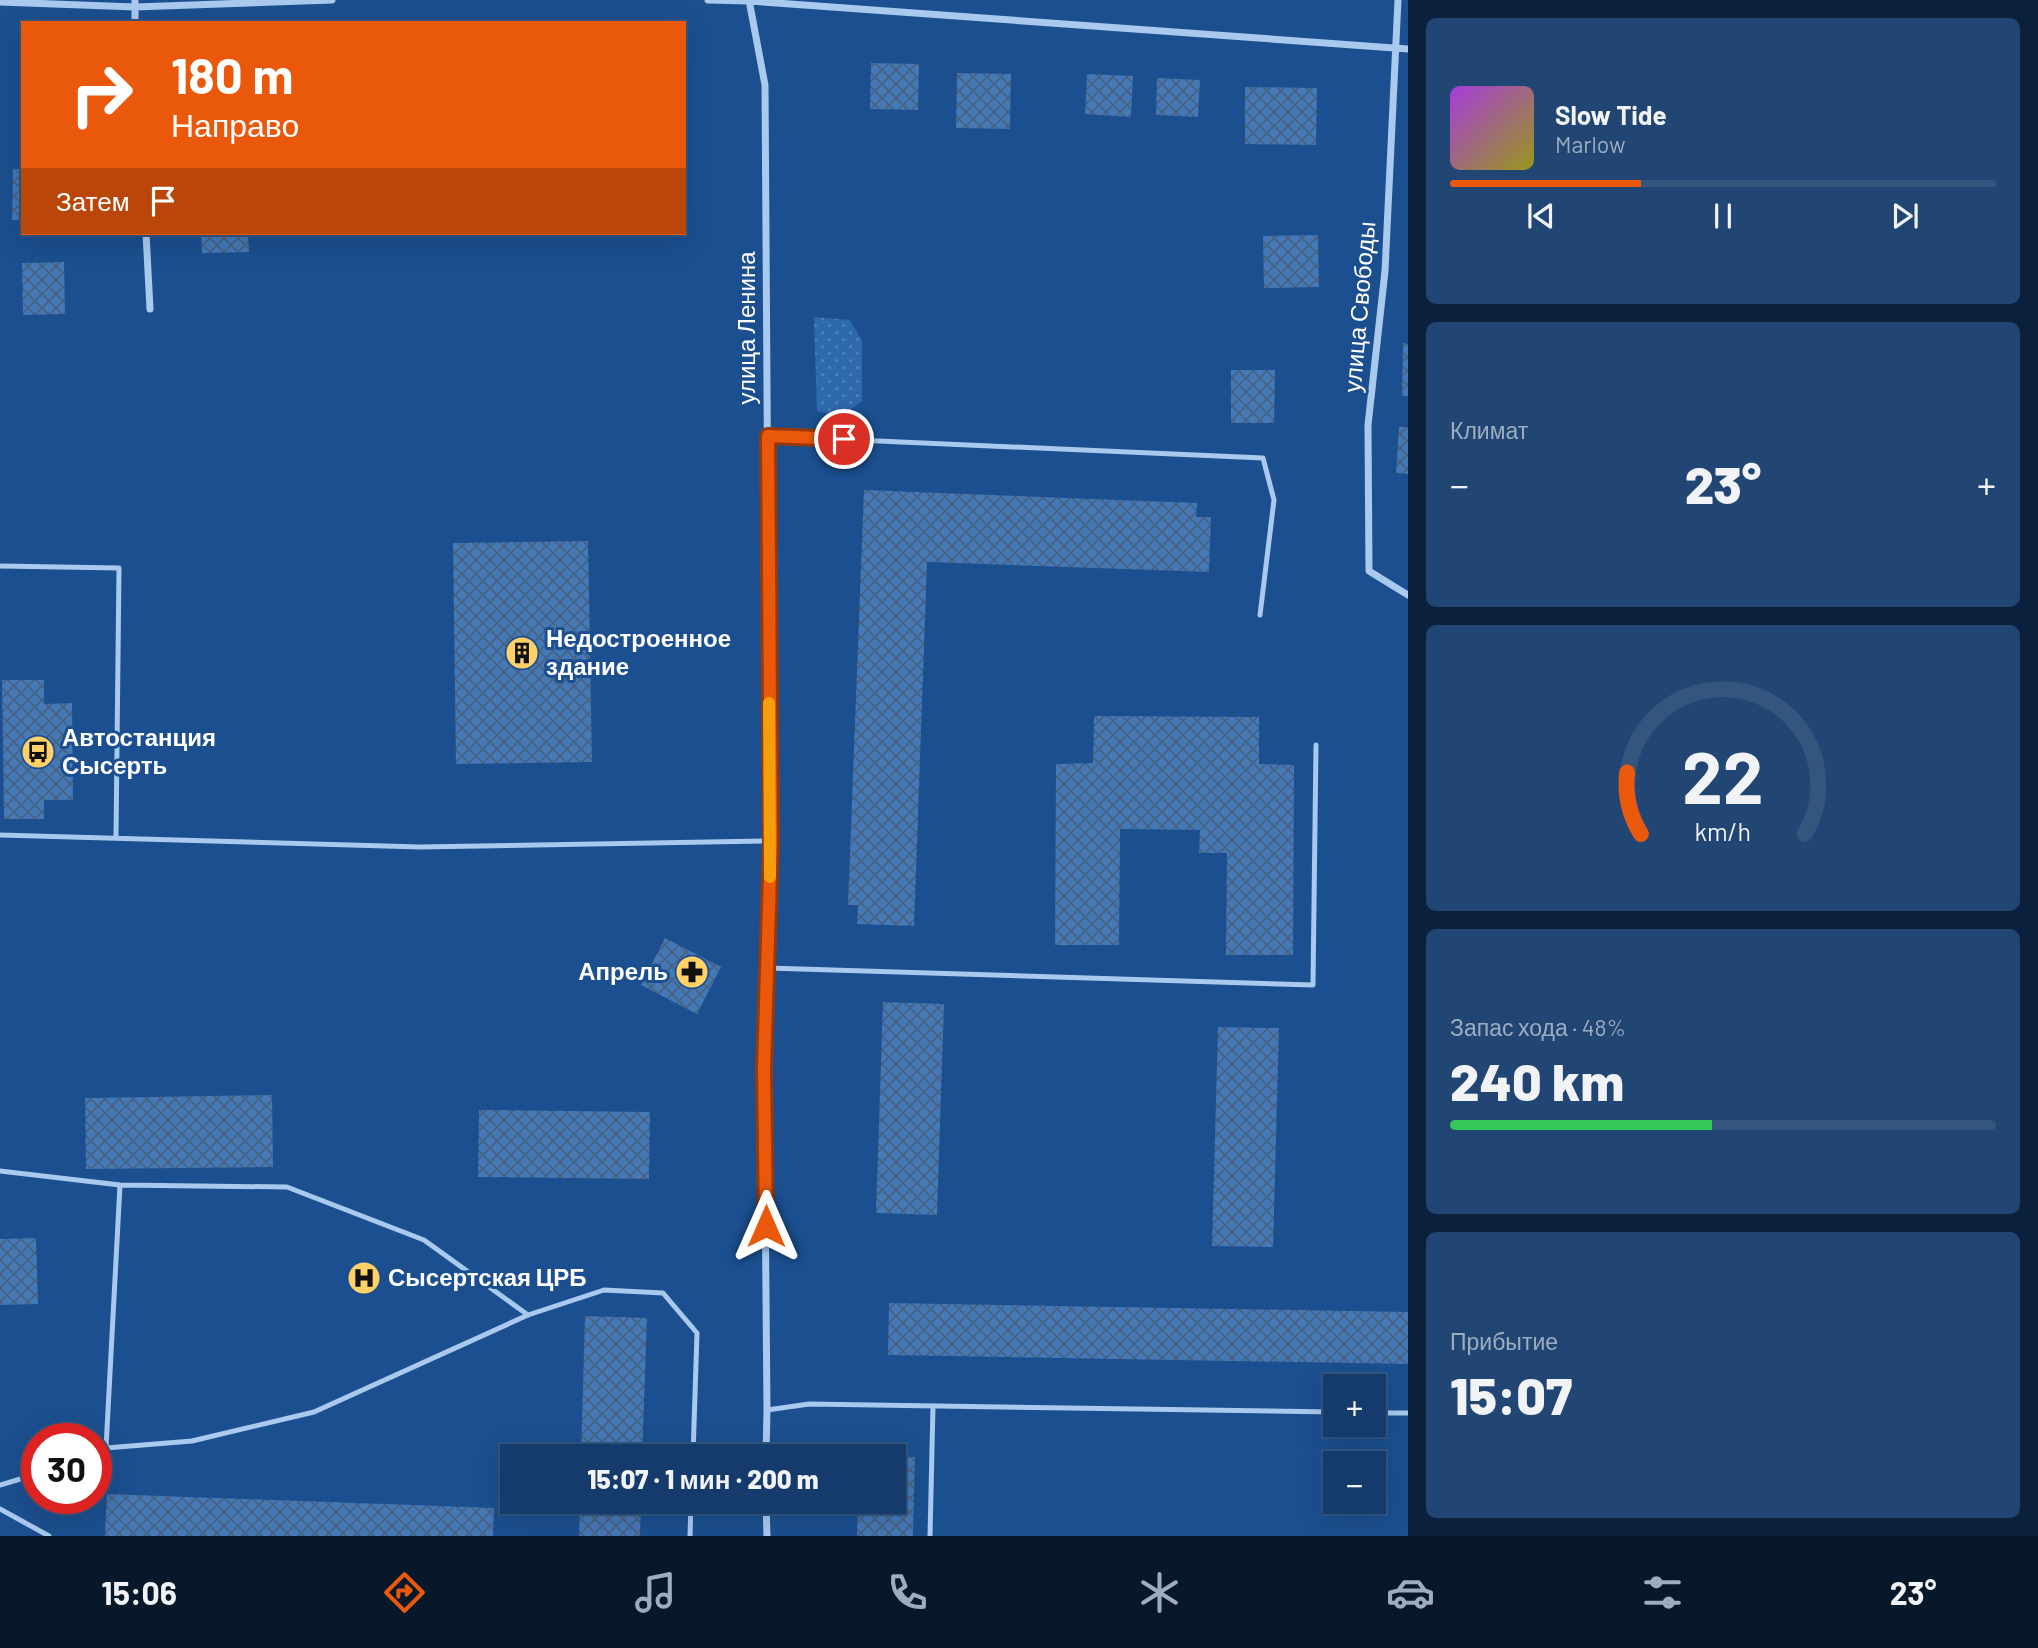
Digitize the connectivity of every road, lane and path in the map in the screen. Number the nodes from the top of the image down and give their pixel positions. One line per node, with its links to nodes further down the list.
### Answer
1 (332, 0): 6 (street)
2 (708, 0): 3 (street)
3 (749, 0): 8 (street); 12 (street, улица Ленина)
4 (1398, 0): 8 (street, улица Свободы)
5 (0, 2): 6 (street)
6 (135, 3): 7 (street)
7 (135, 21)
8 (1397, 48): 9 (street); 14 (street, улица Свободы)
9 (1408, 49)
10 (146, 235): 11 (street)
11 (150, 309)
12 (768, 436): 15 (lane); 19 (street, улица Ленина)
13 (0, 566): 18 (lane)
14 (1408, 595)
15 (1260, 615)
16 (1317, 745): 20 (lane)
17 (0, 835): 18 (lane)
18 (117, 837): 19 (lane)
19 (771, 841): 20 (street, улица Ленина)
20 (768, 968): 25 (street, улица Ленина)
21 (0, 1171): 22 (lane)
22 (120, 1185): 23 (lane); 29 (lane)
23 (528, 1315): 30 (lane); 32 (lane)
24 (933, 1406): 25 (lane); 26 (lane); 41 (lane)
25 (767, 1410): 31 (street, улица Ленина)
26 (1323, 1412)
27 (1386, 1413): 28 (lane)
28 (1408, 1413)
29 (107, 1423)
30 (693, 1444)
31 (766, 1444)
32 (112, 1448)
33 (21, 1479): 34 (lane)
34 (0, 1485)
35 (0, 1509): 38 (lane)
36 (691, 1514): 39 (lane)
37 (766, 1514): 40 (street)
38 (49, 1536)
39 (690, 1536)
40 (767, 1536)
41 (930, 1536)

